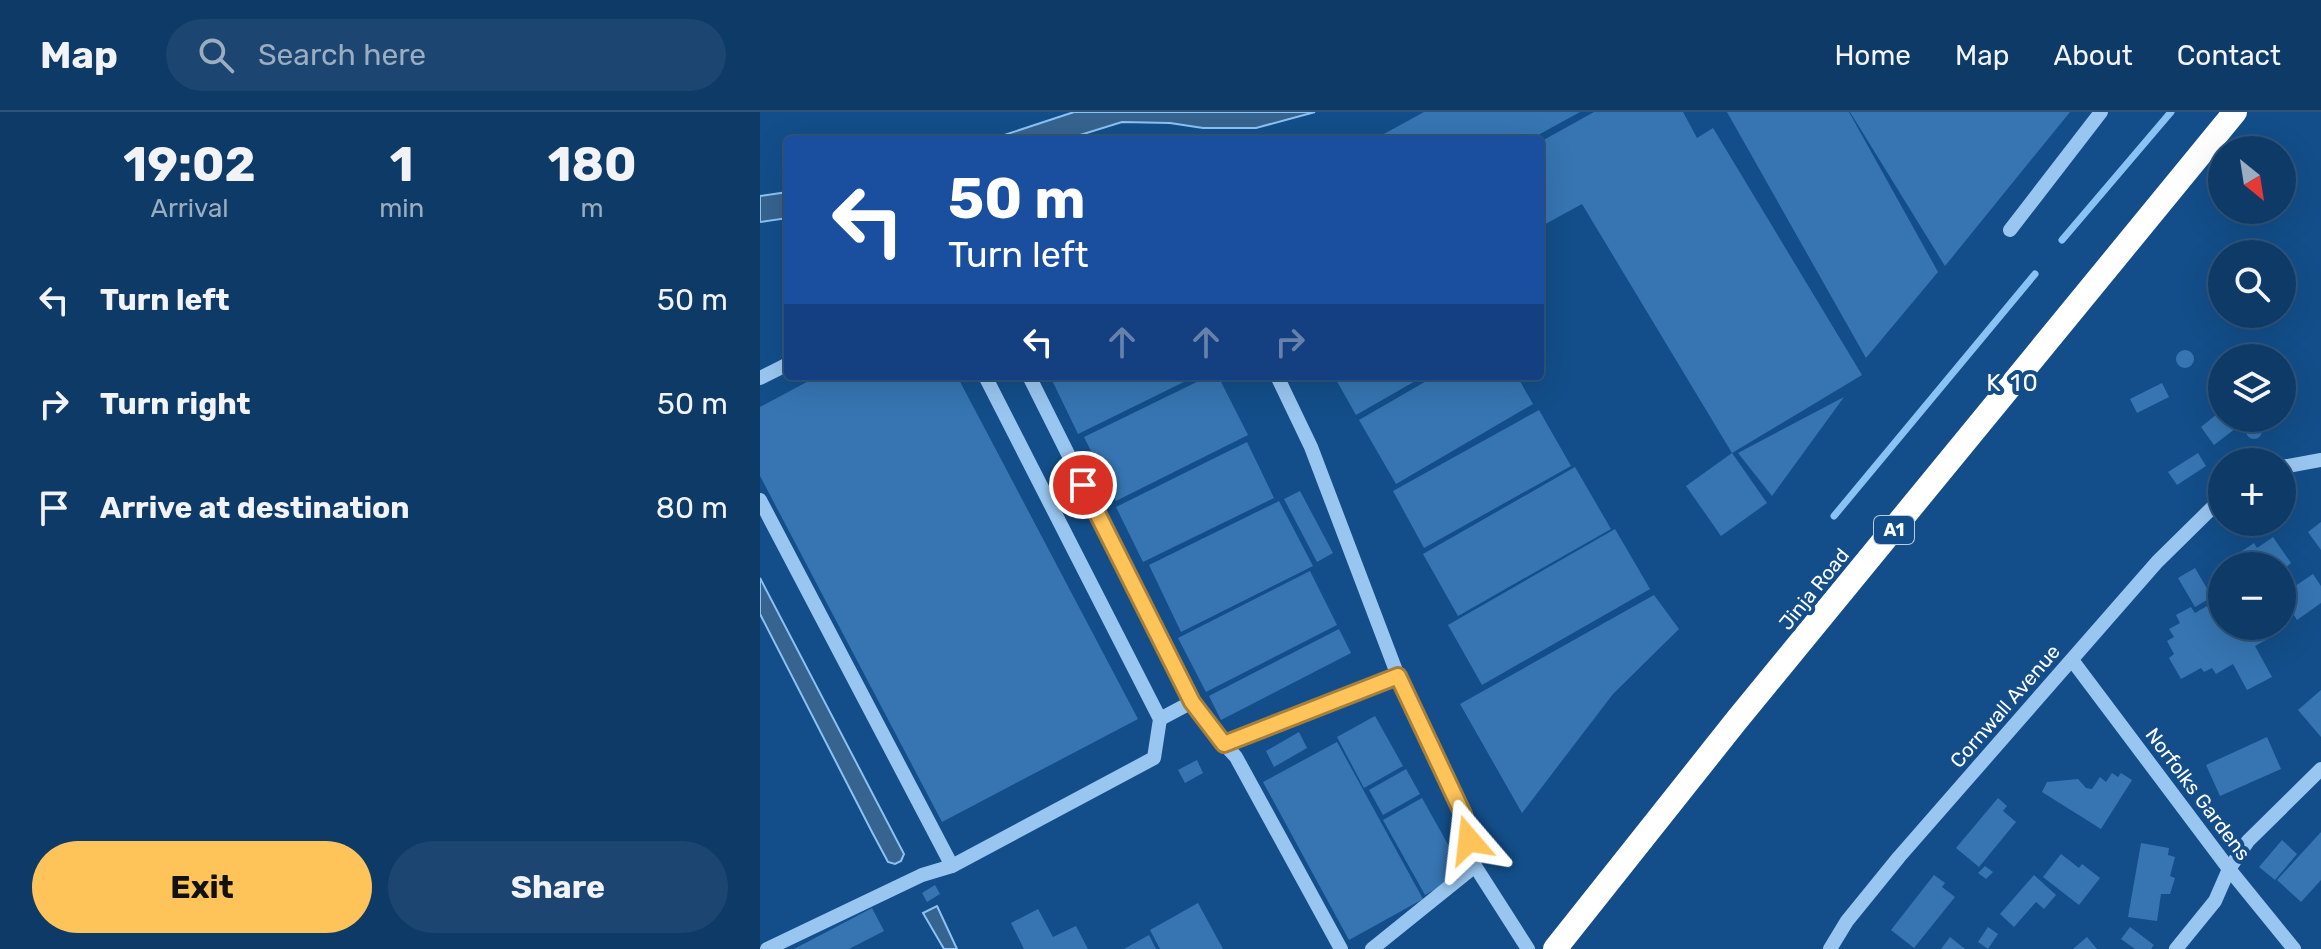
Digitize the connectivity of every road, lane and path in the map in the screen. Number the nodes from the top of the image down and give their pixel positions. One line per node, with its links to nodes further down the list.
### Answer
1 (2101, 112): 3 (street)
2 (2235, 112): 26 (highway, Jinja Road / A1)
3 (2010, 230)
4 (784, 366): 5 (street)
5 (760, 378)
6 (987, 380): 16 (street)
7 (1031, 380): 15 (street)
8 (1279, 380): 14 (street)
9 (2321, 460): 10 (street)
10 (2296, 464)
11 (760, 500): 19 (street)
12 (2208, 512): 13 (street, Cornwall Avenue)
13 (2072, 660): 21 (street, Norfolks Gardens); 27 (street, Cornwall Avenue)
14 (1398, 676): 17 (street); 20 (street)
15 (1192, 702): 16 (street); 17 (street)
16 (1160, 719): 19 (street)
17 (1224, 744): 23 (street)
18 (2321, 769): 21 (street)
19 (952, 866): 22 (street)
20 (1475, 866): 24 (street); 25 (street)
21 (2229, 869): 28 (street); 29 (street, Norfolks Gardens)
22 (767, 949)
23 (1341, 949)
24 (1372, 949)
25 (1528, 949)
26 (1555, 949)
27 (1830, 949)
28 (2176, 949)
29 (2294, 949)

